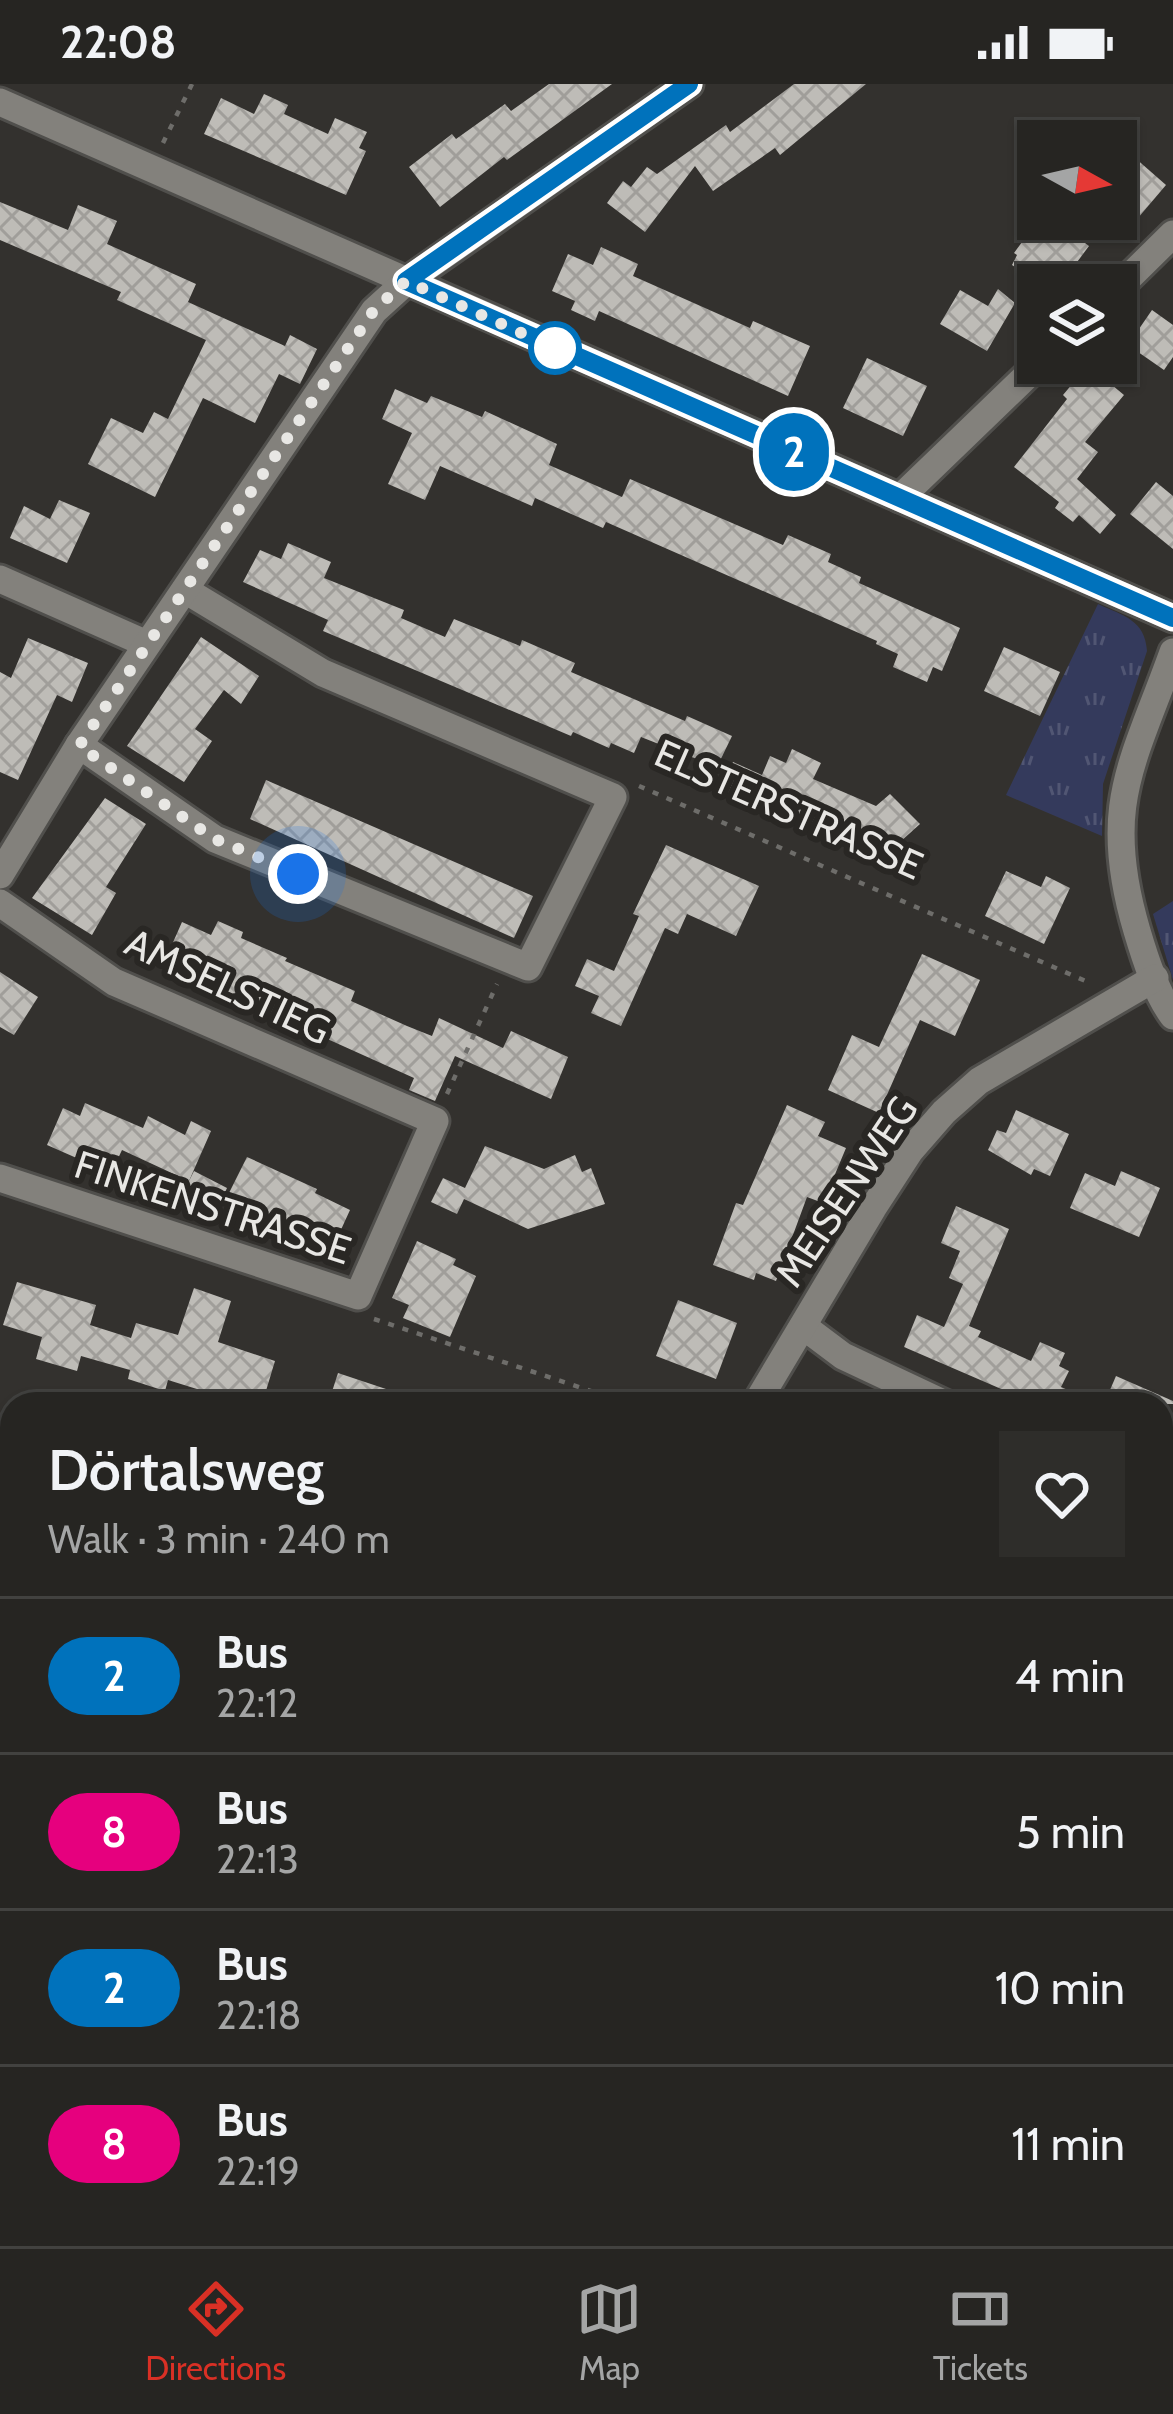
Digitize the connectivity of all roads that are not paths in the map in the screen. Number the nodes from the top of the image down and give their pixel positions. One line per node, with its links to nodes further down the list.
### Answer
1 (689, 84): 5 (street)
2 (0, 102): 5 (street)
3 (1173, 234): 4 (street)
4 (1137, 269)
5 (406, 281): 7 (street); 9 (street)
6 (1019, 384): 7 (street)
7 (901, 499): 10 (street)
8 (0, 579): 11 (street)
9 (185, 590): 11 (street); 13 (street, ELSTERSTRASSE)
10 (1173, 618)
11 (147, 644): 13 (street)
12 (1173, 652): 16 (street)
13 (79, 746): 14 (street)
14 (0, 874)
15 (0, 902): 18 (street, AMSELSTIEG)
16 (1155, 978): 17 (street); 20 (street, MEISENWEG)
17 (1173, 1016)
18 (435, 1121): 19 (street, FINKENSTRASSE)
19 (0, 1178)
20 (803, 1326): 21 (street, MEISENWEG); 22 (street)
21 (763, 1392)
22 (920, 1392)

